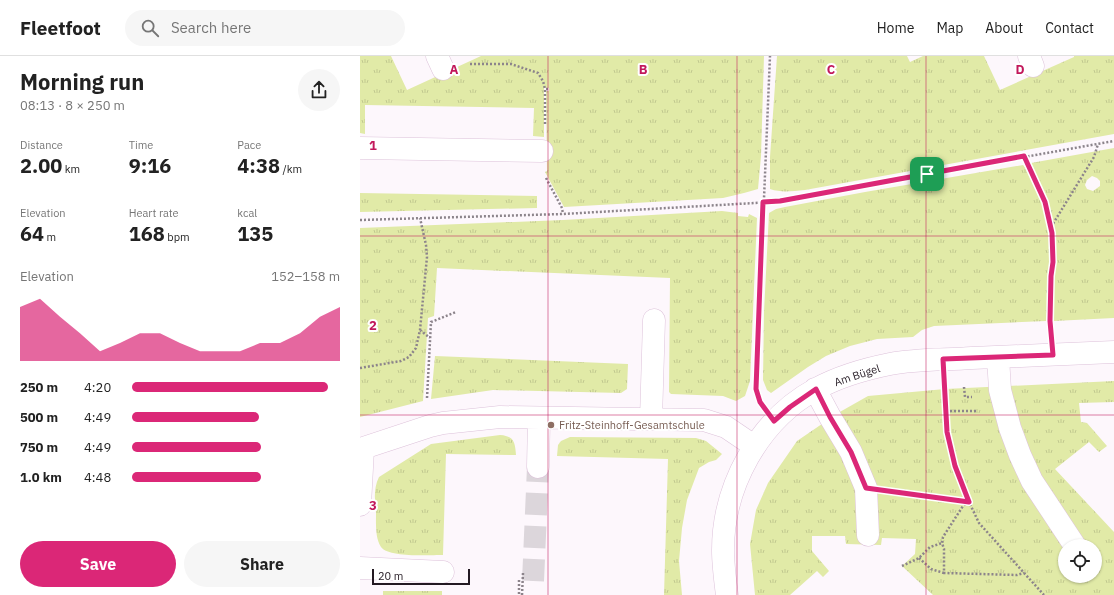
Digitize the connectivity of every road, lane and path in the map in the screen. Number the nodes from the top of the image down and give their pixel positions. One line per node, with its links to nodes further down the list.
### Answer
1 (770, 56): 11 (path)
2 (440, 62): 3 (path)
3 (545, 89): 4 (path); 5 (path)
4 (549, 89)
5 (545, 126)
6 (1114, 141): 7 (path)
7 (1098, 144): 10 (path); 15 (path)
8 (360, 148): 9 (street)
9 (542, 151): 12 (path)
10 (1024, 156): 11 (path); 15 (path)
11 (763, 202): 12 (path); 31 (path)
12 (563, 214): 13 (path)
13 (420, 218): 14 (path); 18 (path)
14 (360, 220)
15 (1051, 228): 21 (path)
16 (456, 312): 19 (path)
17 (654, 320): 30 (street)
18 (420, 330): 19 (path); 24 (path)
19 (430, 338): 25 (path)
20 (1114, 352): 21 (street, Am Bügel)
21 (1053, 355): 22 (street, Am Bügel)
22 (998, 357): 23 (street, Am Bügel); 39 (street)
23 (943, 359): 26 (street, Am Bügel); 27 (path)
24 (360, 368)
25 (428, 389)
26 (816, 389): 31 (street, Am Bügel); 35 (street)
27 (946, 411): 28 (path); 36 (path)
28 (980, 411)
29 (539, 418): 30 (street); 33 (street); 34 (street)
30 (651, 419): 32 (street)
31 (774, 421): 32 (street, Am Bügel)
32 (754, 446): 50 (street, Am Bügel)
33 (362, 449): 37 (street)
34 (538, 467)
35 (866, 488): 36 (path); 38 (street)
36 (969, 502): 40 (path); 47 (path)
37 (360, 505)
38 (868, 534)
39 (1070, 539)
40 (942, 543): 41 (path); 46 (path)
41 (918, 558): 42 (path); 46 (path)
42 (902, 566)
43 (360, 568): 44 (street)
44 (443, 572)
45 (523, 573): 49 (path)
46 (944, 573): 47 (path)
47 (1024, 573): 51 (path)
48 (519, 580): 49 (path)
49 (521, 595)
50 (727, 595)
51 (1044, 595)

